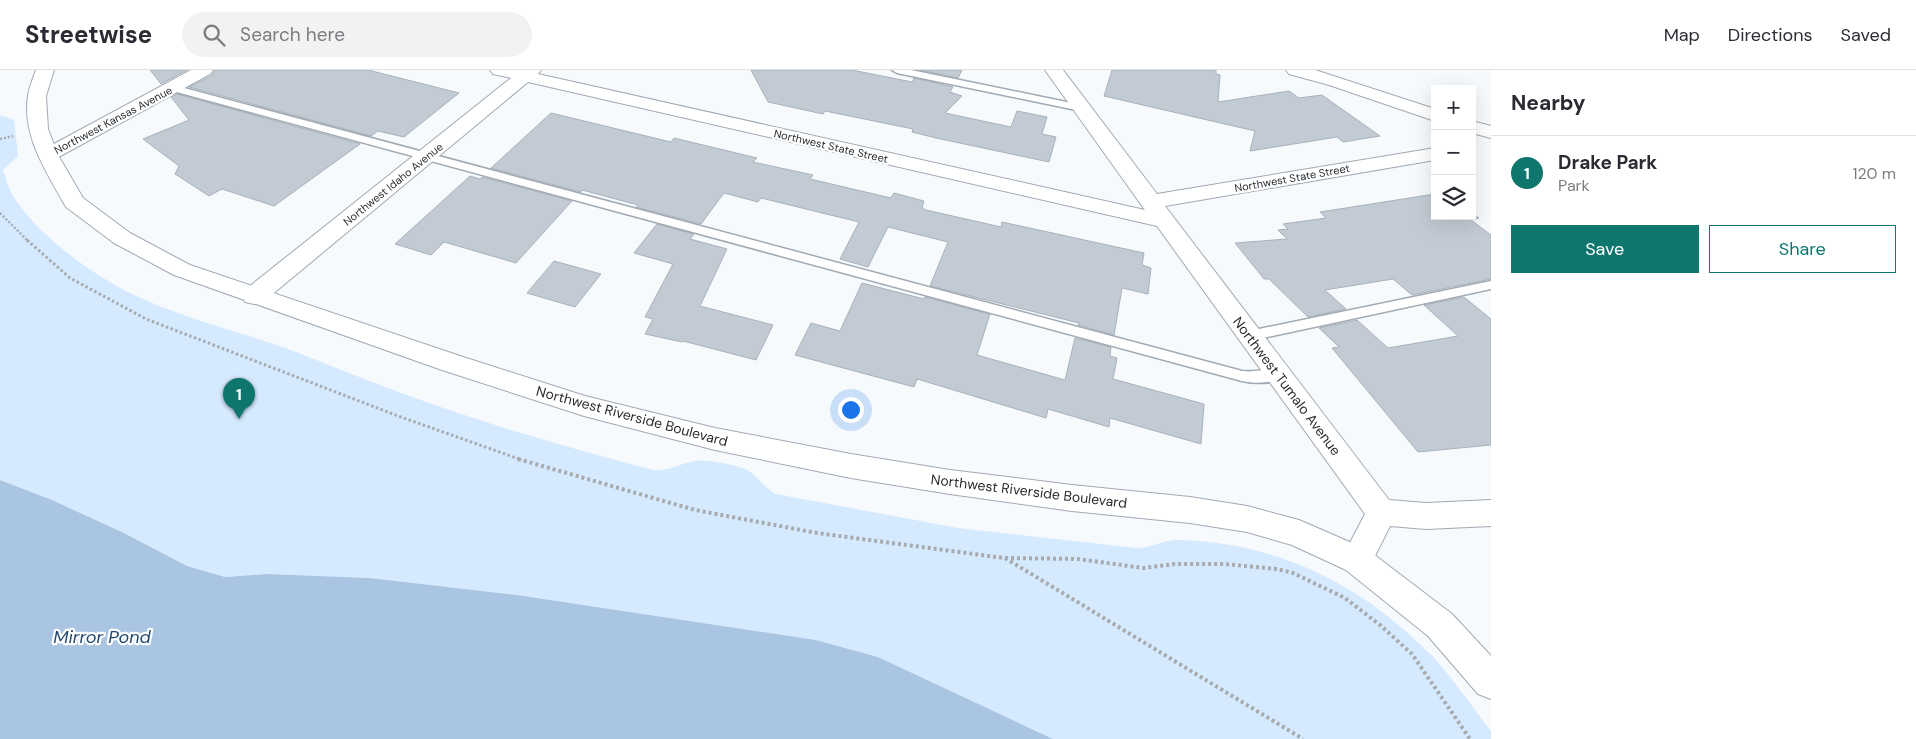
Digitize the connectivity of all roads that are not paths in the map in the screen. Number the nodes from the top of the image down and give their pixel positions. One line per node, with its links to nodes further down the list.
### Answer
1 (45, 70): 15 (street, Northwest Riverside Boulevard)
2 (204, 70): 8 (street, Northwest Kansas Avenue)
3 (499, 70): 7 (street, Northwest State Street)
4 (897, 70): 9 (lane)
5 (1054, 70): 9 (street, Northwest Tumalo Avenue)
6 (1295, 70): 10 (street)
7 (528, 73): 17 (street, Northwest Idaho Avenue); 18 (street, Northwest State Street)
8 (173, 88): 15 (street, Northwest Kansas Avenue); 17 (lane)
9 (1081, 108): 18 (street, Northwest Tumalo Avenue)
10 (1431, 114)
11 (1476, 128): 12 (street)
12 (1491, 132)
13 (1491, 144): 14 (street)
14 (1476, 147)
15 (48, 155): 20 (street, Northwest Riverside Boulevard)
16 (1431, 155): 18 (street, Northwest State Street)
17 (428, 156): 20 (street, Northwest Idaho Avenue); 22 (lane)
18 (1157, 212): 21 (street, Northwest Tumalo Avenue)
19 (1491, 285): 21 (lane)
20 (254, 296): 25 (street, Northwest Riverside Boulevard)
21 (1249, 336): 22 (street, Northwest Tumalo Avenue)
22 (1278, 375): 23 (street, Northwest Tumalo Avenue)
23 (1381, 512): 24 (street); 25 (street)
24 (1491, 513)
25 (1357, 560): 26 (street)
26 (1491, 682)

